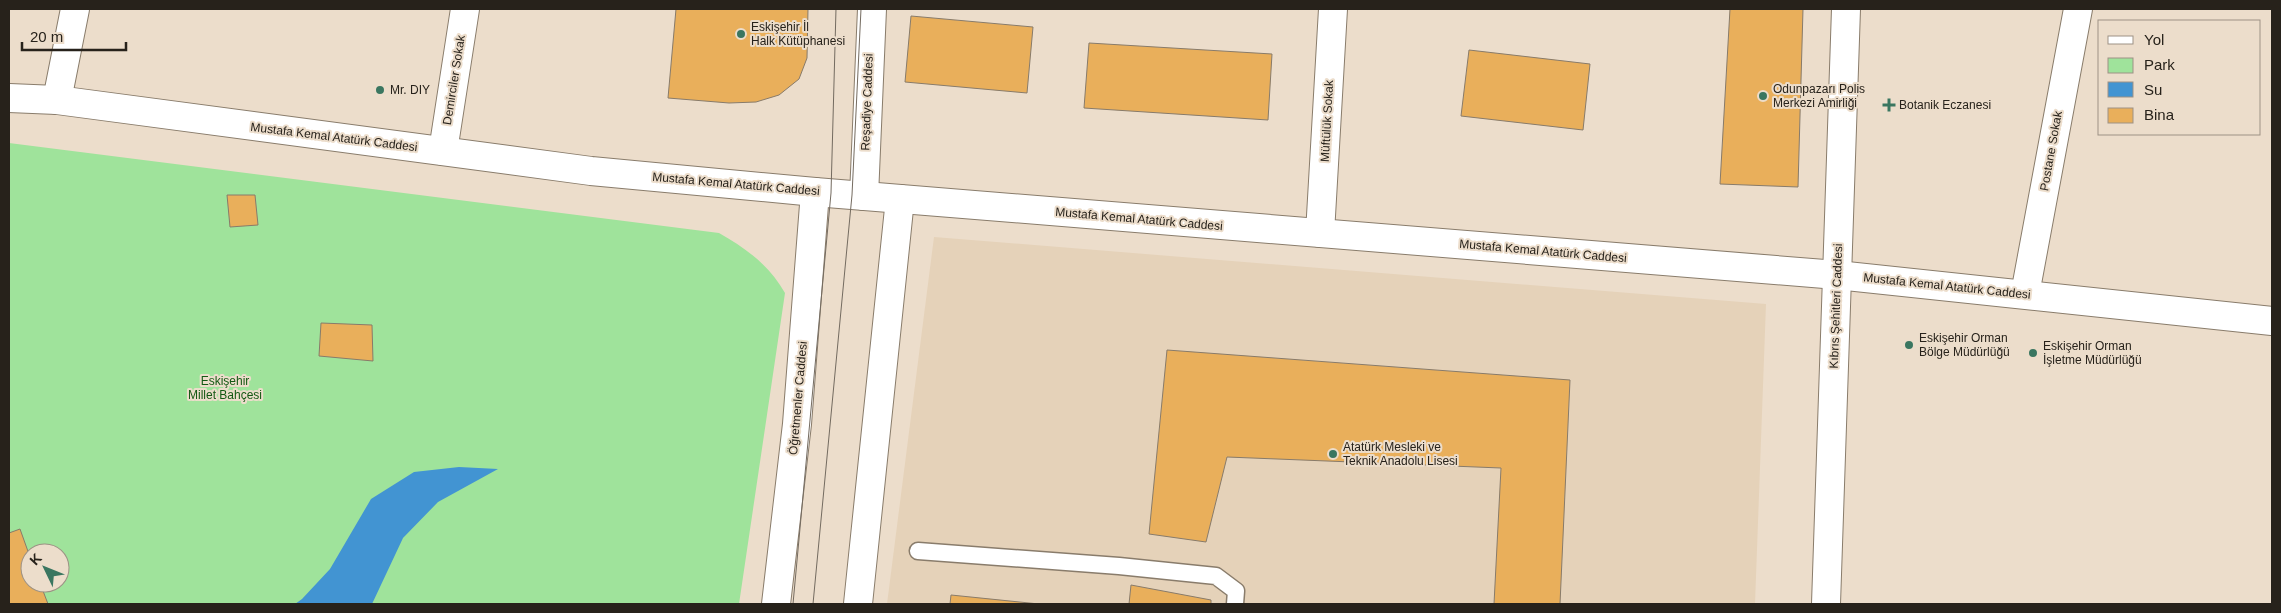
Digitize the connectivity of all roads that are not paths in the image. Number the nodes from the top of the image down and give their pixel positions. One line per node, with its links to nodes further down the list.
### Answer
1 (75, 9): 8 (main road)
2 (465, 9): 9 (main road, Demirciler Sokak)
3 (872, 9): 11 (main road, Reşadiye Caddesi)
4 (1333, 9): 13 (main road, Müftülük Sokak)
5 (1846, 9): 14 (main road, Kıbrıs Şehitleri Caddesi)
6 (2078, 9): 15 (main road, Postane Sokak)
7 (9, 98): 8 (main road, Mustafa Kemal Atatürk Caddesi)
8 (57, 100): 9 (main road, Mustafa Kemal Atatürk Caddesi)
9 (443, 151): 10 (main road, Mustafa Kemal Atatürk Caddesi)
10 (815, 192): 11 (main road, Mustafa Kemal Atatürk Caddesi); 18 (main road, Öğretmenler Caddesi)
11 (864, 196): 12 (main road, Mustafa Kemal Atatürk Caddesi)
12 (900, 199): 13 (main road, Mustafa Kemal Atatürk Caddesi); 19 (main road)
13 (1320, 234): 14 (main road, Mustafa Kemal Atatürk Caddesi)
14 (1837, 275): 15 (main road, Mustafa Kemal Atatürk Caddesi); 21 (main road, Kıbrıs Şehitleri Caddesi)
15 (2025, 294): 16 (main road, Mustafa Kemal Atatürk Caddesi)
16 (2272, 321)
17 (918, 551): 20 (lane)
18 (776, 604)
19 (858, 604)
20 (1235, 604)
21 (1826, 604)

